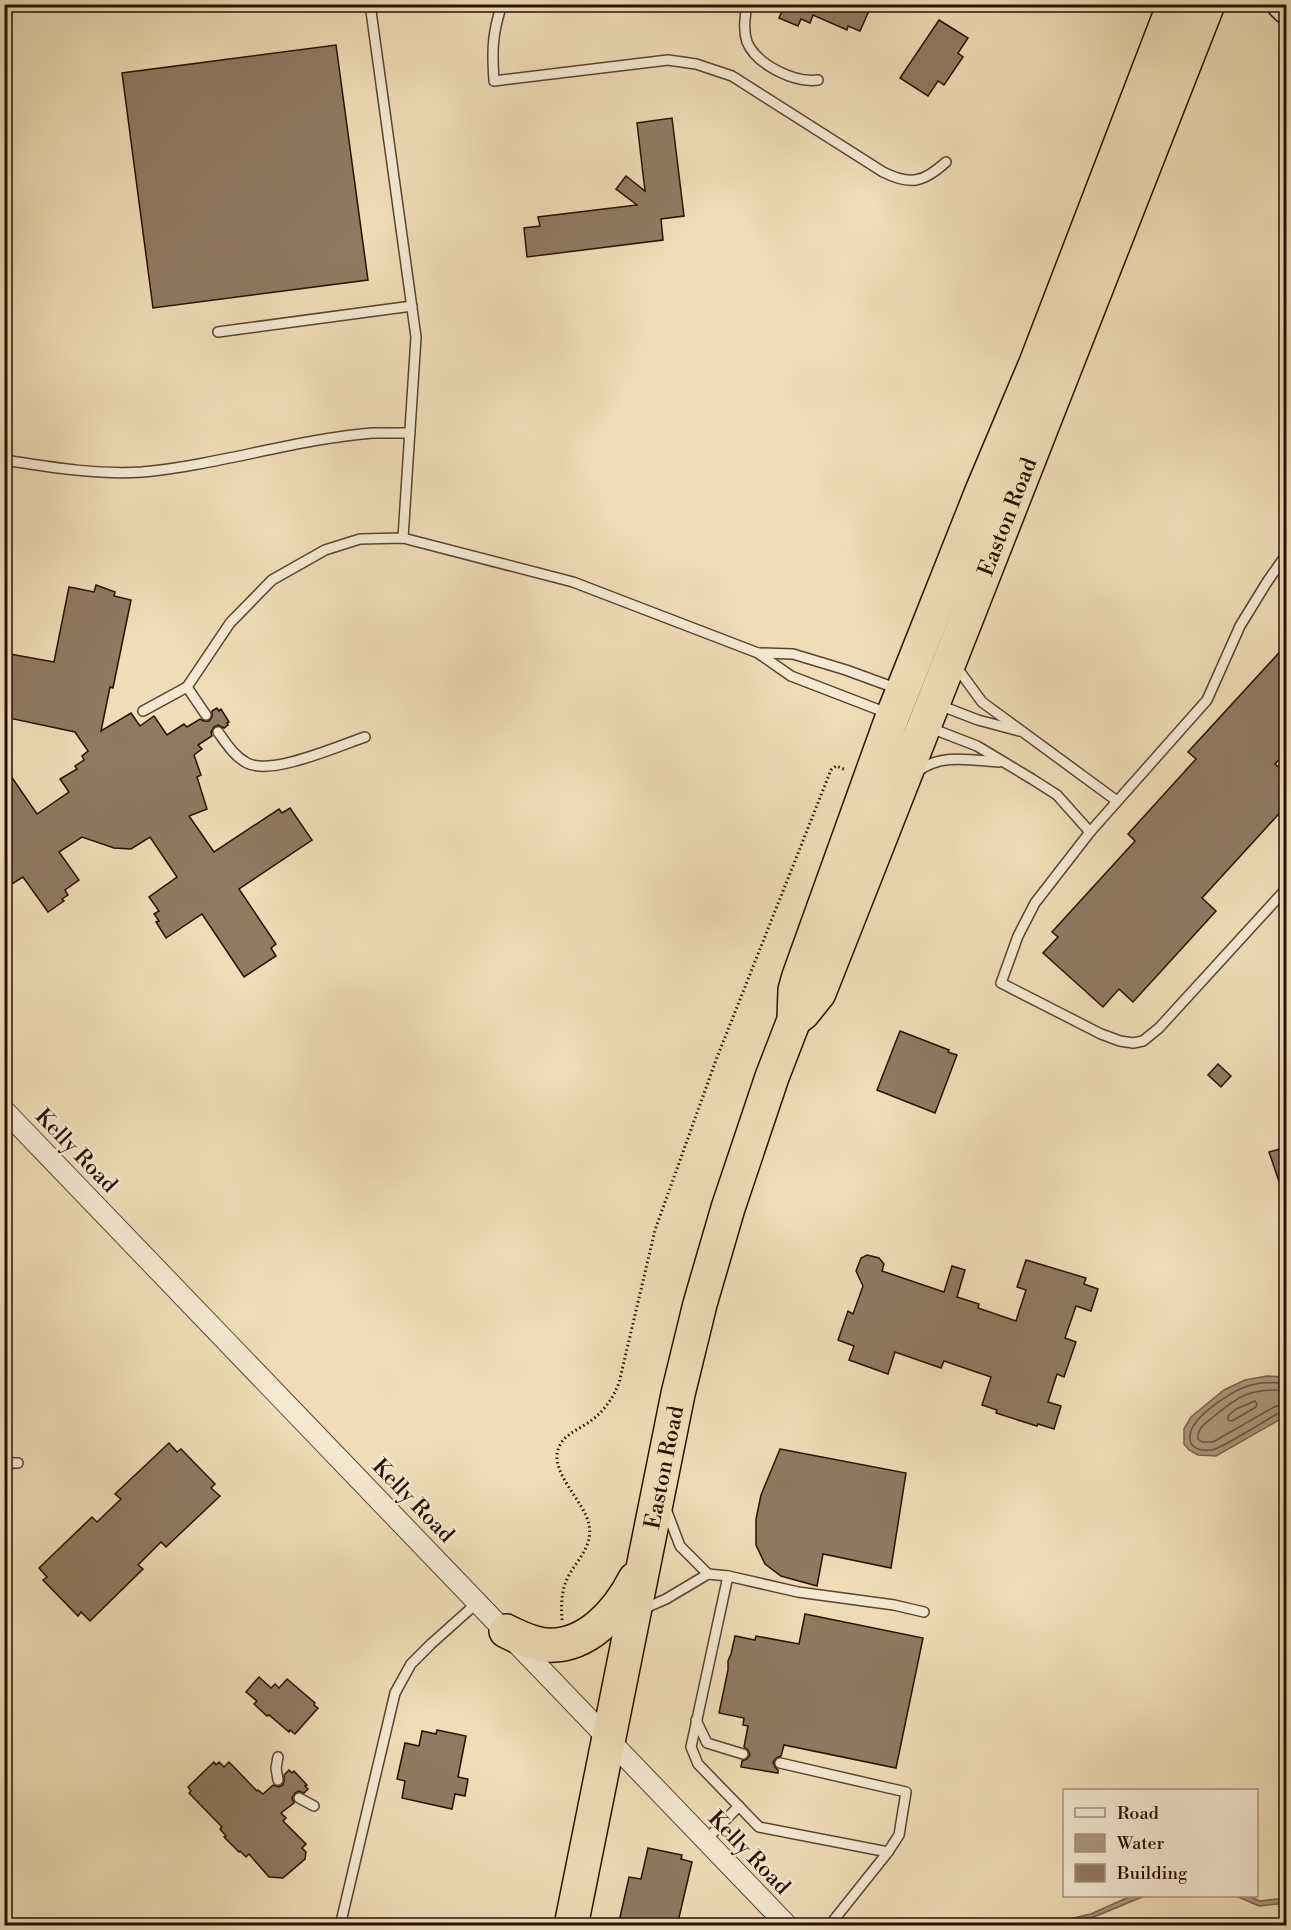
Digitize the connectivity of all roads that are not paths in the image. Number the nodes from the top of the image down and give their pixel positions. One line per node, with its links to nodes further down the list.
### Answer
1 (370, 4): 10 (lane)
2 (502, 4): 9 (lane)
3 (747, 4): 8 (lane)
4 (1174, 4): 19 (highway, Easton Road)
5 (1208, 4): 17 (highway, Easton Road)
6 (1280, 4): 7 (main road)
7 (1287, 10)
8 (818, 81)
9 (946, 162)
10 (412, 306): 11 (lane); 12 (lane)
11 (218, 332)
12 (410, 433): 13 (lane); 14 (lane)
13 (4, 460)
14 (403, 538): 16 (lane); 18 (lane)
15 (1287, 555): 27 (lane)
16 (758, 653): 19 (lane); 19 (lane)
17 (951, 658): 19 (highway, Easton Road); 22 (lane)
18 (187, 687): 20 (lane); 21 (lane)
19 (913, 709): 22 (lane); 25 (lane); 26 (highway, Easton Road); 30 (highway, Easton Road)
20 (143, 711)
21 (206, 715)
22 (1019, 731): 27 (lane)
23 (218, 732): 24 (lane)
24 (364, 737)
25 (1002, 762): 26 (lane); 28 (lane)
26 (898, 791): 30 (highway, Easton Road)
27 (1117, 801): 28 (lane)
28 (1090, 832): 29 (lane)
29 (1287, 889)
30 (794, 1020): 34 (highway, Easton Road)
31 (4, 1110): 38 (street, Kelly Road)
32 (4, 1463): 33 (lane)
33 (18, 1463)
34 (658, 1490): 35 (highway, Easton Road); 36 (lane)
35 (643, 1564): 40 (highway, Easton Road); 41 (highway)
36 (708, 1574): 37 (lane); 40 (lane)
37 (728, 1576): 39 (lane); 42 (lane)
38 (478, 1602): 41 (street, Kelly Road); 53 (lane)
39 (924, 1612)
40 (634, 1614): 43 (highway, Easton Road)
41 (506, 1631): 43 (street, Kelly Road)
42 (696, 1720): 44 (lane); 50 (lane)
43 (608, 1738): 51 (street, Kelly Road); 54 (highway, Easton Road)
44 (743, 1754)
45 (278, 1757): 47 (lane)
46 (780, 1763): 52 (lane)
47 (279, 1780)
48 (299, 1798): 49 (lane)
49 (314, 1806)
50 (739, 1806): 51 (lane); 52 (lane)
51 (706, 1840): 55 (street, Kelly Road)
52 (888, 1852): 56 (lane)
53 (340, 1926)
54 (571, 1926)
55 (788, 1926)
56 (829, 1926)

